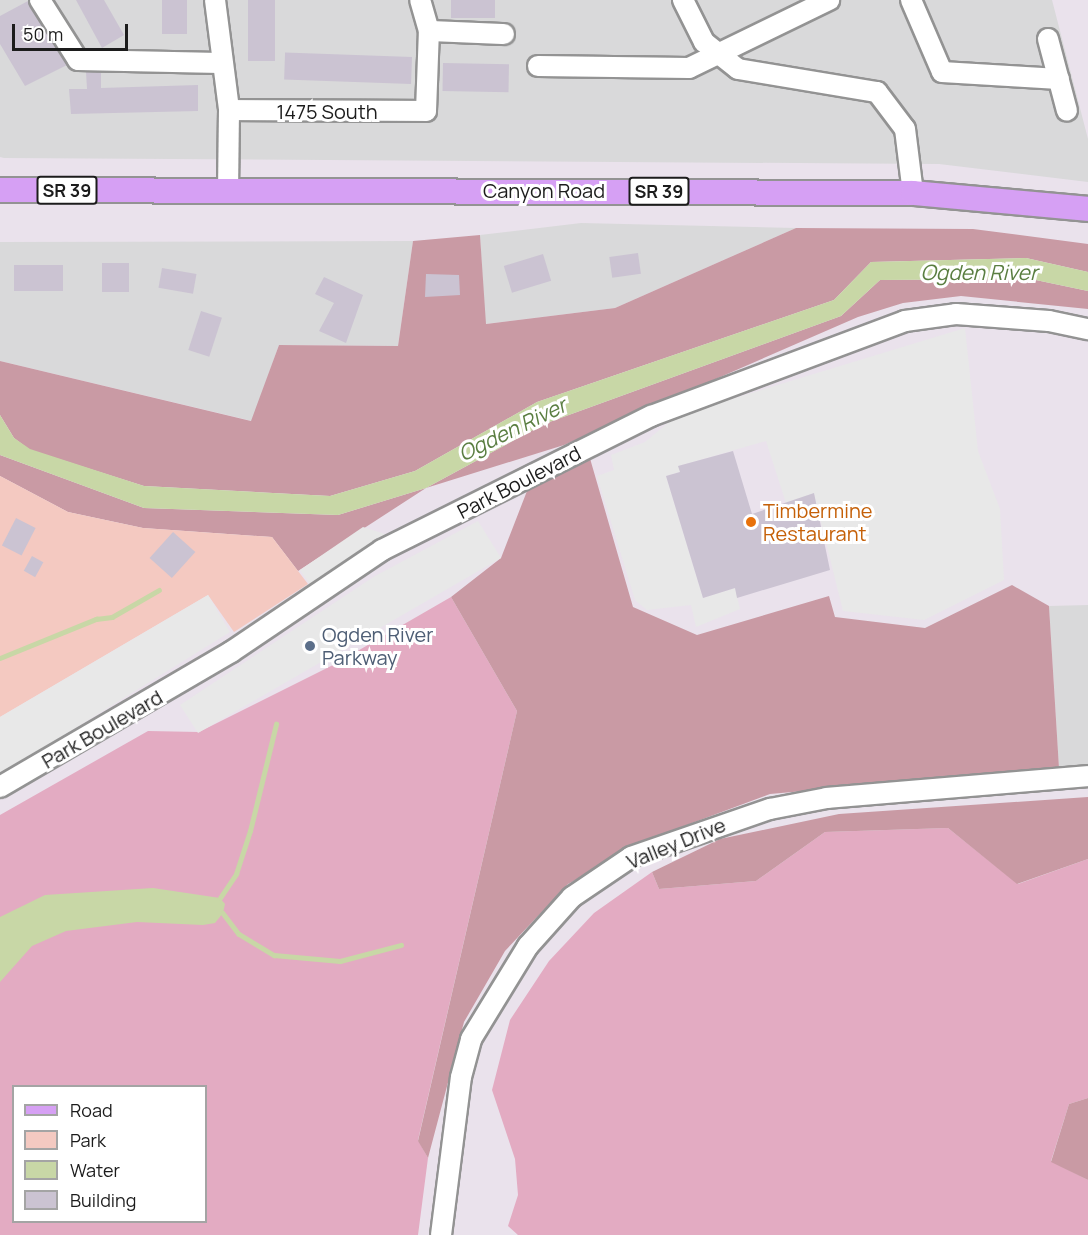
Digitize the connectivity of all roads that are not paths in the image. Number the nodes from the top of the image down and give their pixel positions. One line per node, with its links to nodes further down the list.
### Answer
1 (40, 0): 11 (street)
2 (215, 0): 11 (street)
3 (420, 0): 7 (street)
4 (683, 0): 10 (street)
5 (829, 0): 10 (street)
6 (911, 0): 13 (street)
7 (429, 31): 8 (street); 14 (street, 1475 South)
8 (504, 34)
9 (1048, 39): 13 (street)
10 (715, 54): 12 (street); 18 (street)
11 (220, 63): 14 (street)
12 (538, 66)
13 (1059, 80): 15 (street)
14 (229, 110): 17 (street)
15 (1067, 111)
16 (0, 190): 17 (main road, Canyon Road / SR 39)
17 (228, 190): 18 (main road, Canyon Road / SR 39)
18 (913, 193): 19 (main road, Canyon Road / SR 39)
19 (1088, 210)
20 (1088, 329): 22 (street, Park Boulevard)
21 (1088, 776): 23 (street, Valley Drive)
22 (0, 787)
23 (441, 1235)

